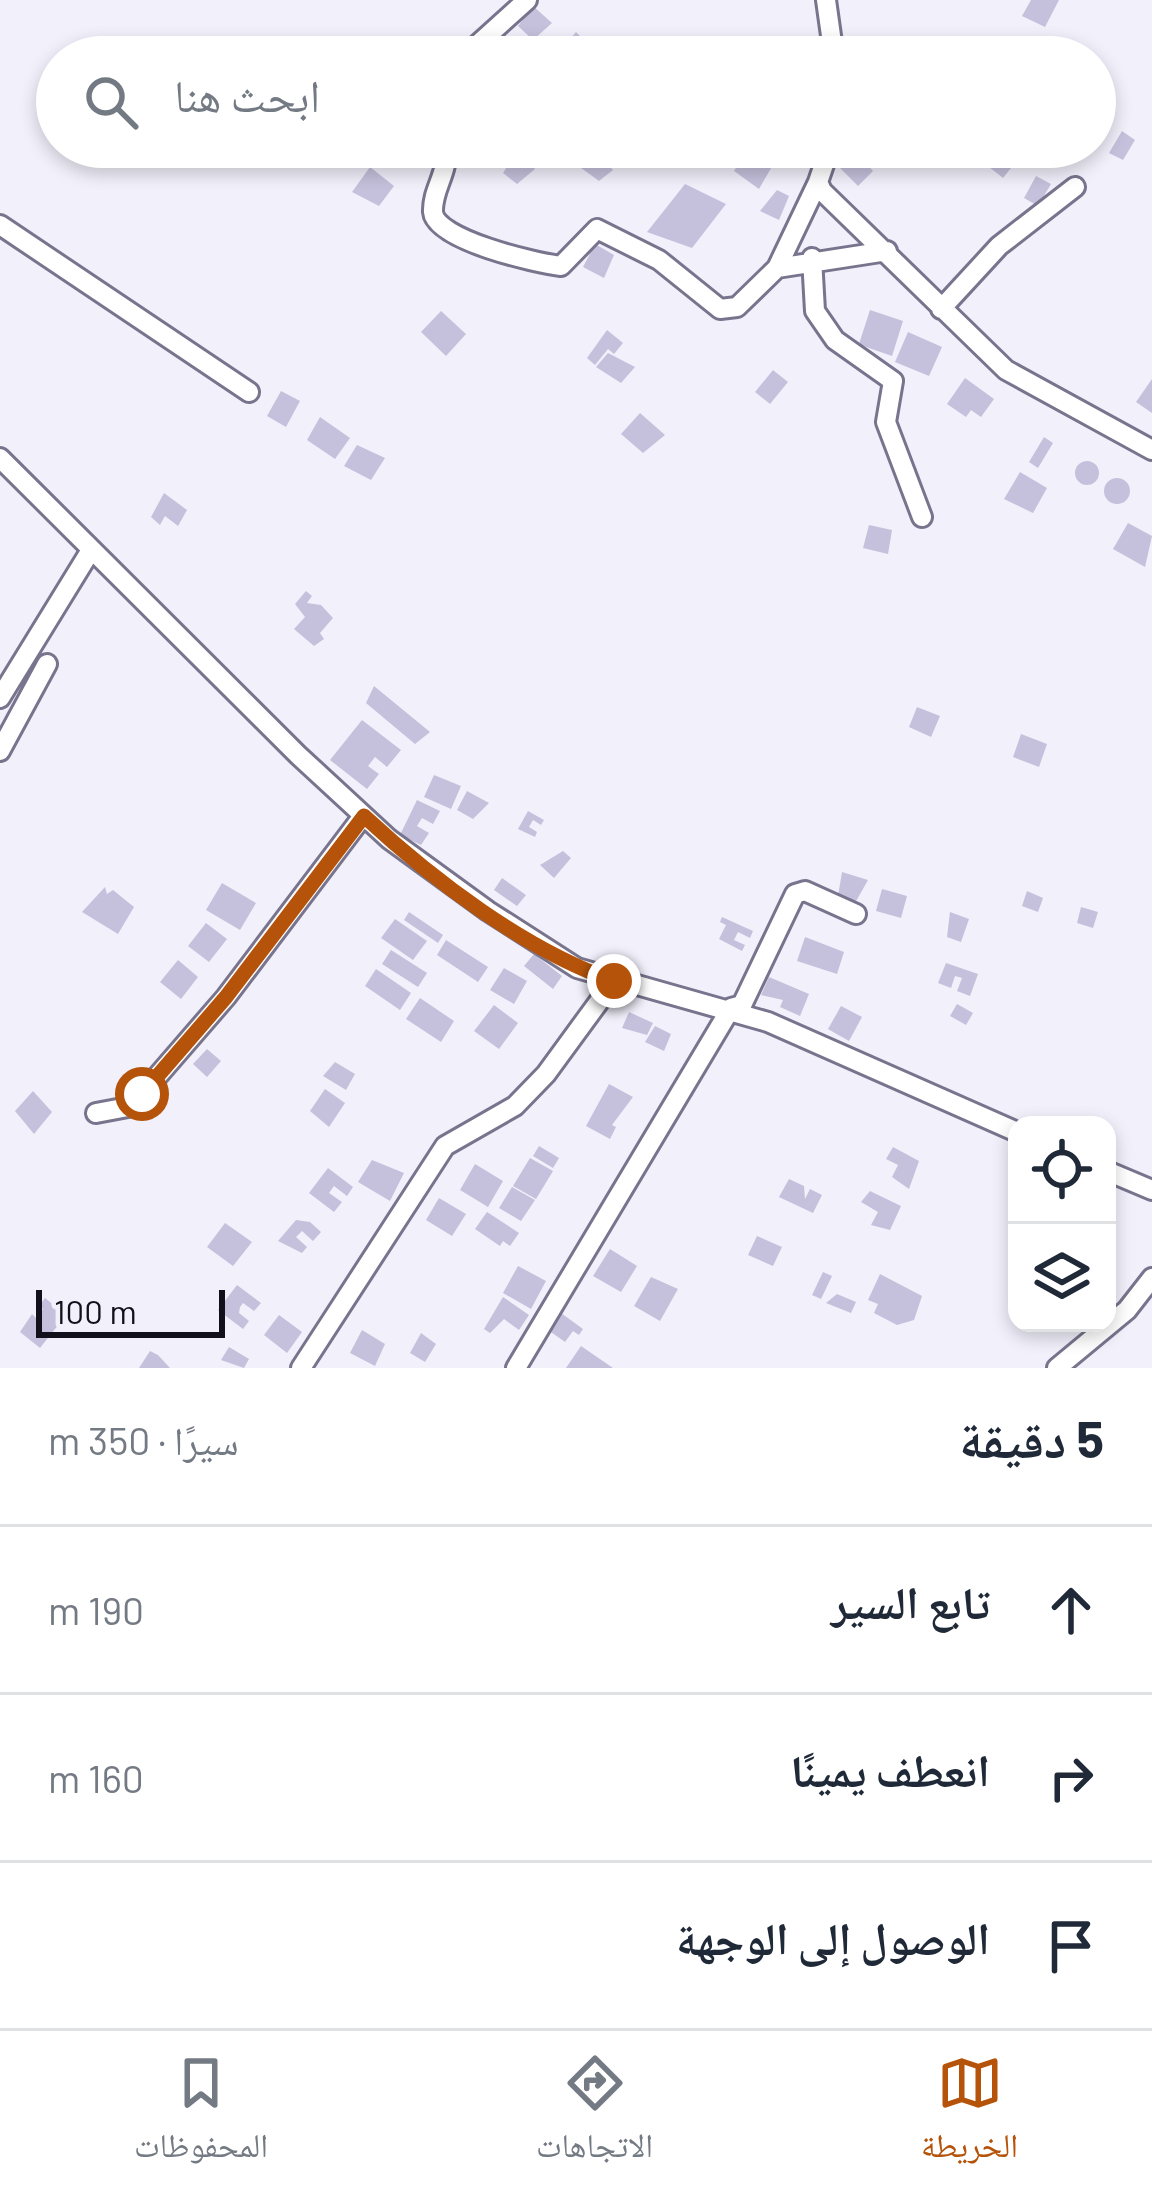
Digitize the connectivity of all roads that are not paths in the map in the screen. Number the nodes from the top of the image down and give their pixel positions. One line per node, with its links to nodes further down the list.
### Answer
1 (527, 0): 3 (street)
2 (826, 0): 4 (street)
3 (487, 36)
4 (831, 36)
5 (448, 168): 12 (street)
6 (823, 168): 7 (street)
7 (818, 182): 10 (street); 12 (street)
8 (1075, 187): 13 (street)
9 (0, 225): 14 (street)
10 (887, 251): 11 (street); 13 (street)
11 (812, 258): 12 (street); 17 (street)
12 (777, 268)
13 (940, 309): 15 (street)
14 (249, 392)
15 (1152, 450)
16 (0, 458): 18 (street)
17 (922, 517)
18 (92, 550): 20 (street); 22 (street)
19 (47, 664): 21 (street)
20 (0, 698)
21 (0, 751)
22 (364, 816): 24 (street); 26 (street)
23 (856, 914): 25 (street)
24 (614, 981): 25 (street); 32 (street)
25 (730, 1008): 27 (street); 31 (street)
26 (96, 1113)
27 (1008, 1128)
28 (1116, 1175): 29 (street)
29 (1152, 1190)
30 (1152, 1278): 33 (street)
31 (525, 1364)
32 (301, 1368)
33 (1057, 1368)

